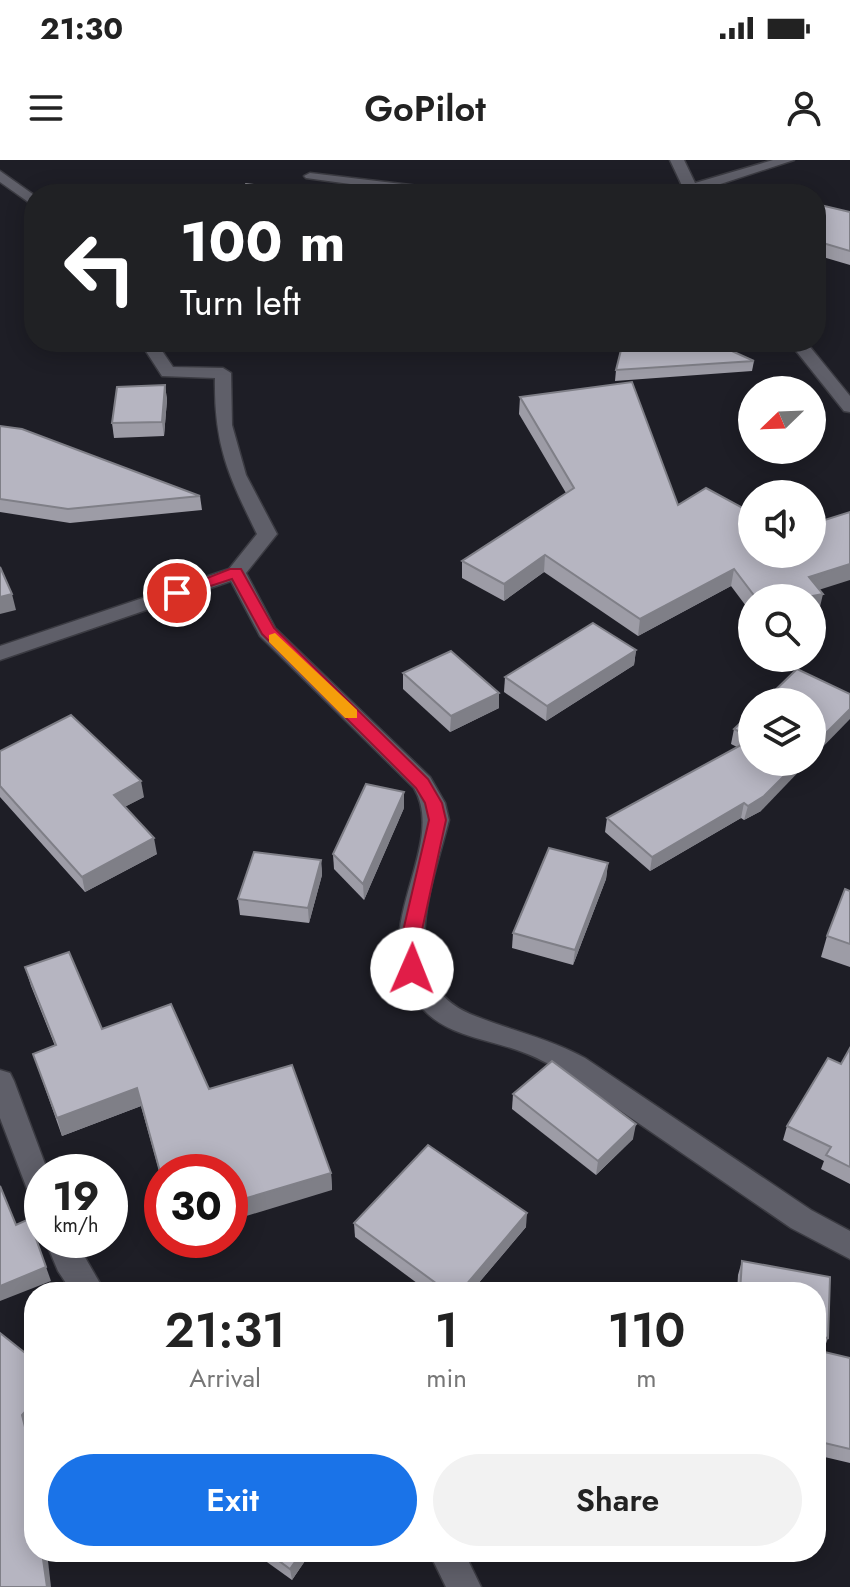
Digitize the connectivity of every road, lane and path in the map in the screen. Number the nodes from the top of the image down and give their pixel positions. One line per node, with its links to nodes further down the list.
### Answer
1 (677, 160): 6 (street)
2 (787, 160): 7 (street)
3 (0, 175): 8 (street)
4 (310, 176): 5 (lane)
5 (373, 184)
6 (688, 184)
7 (716, 184)
8 (24, 194)
9 (155, 352): 12 (street)
10 (805, 352): 11 (street)
11 (850, 407)
12 (236, 573): 13 (street); 16 (street)
13 (0, 653)
14 (0, 1081): 15 (street)
15 (27, 1154)
16 (850, 1246)
17 (67, 1258): 18 (street)
18 (83, 1282)
19 (451, 1562): 20 (street)
20 (464, 1587)

